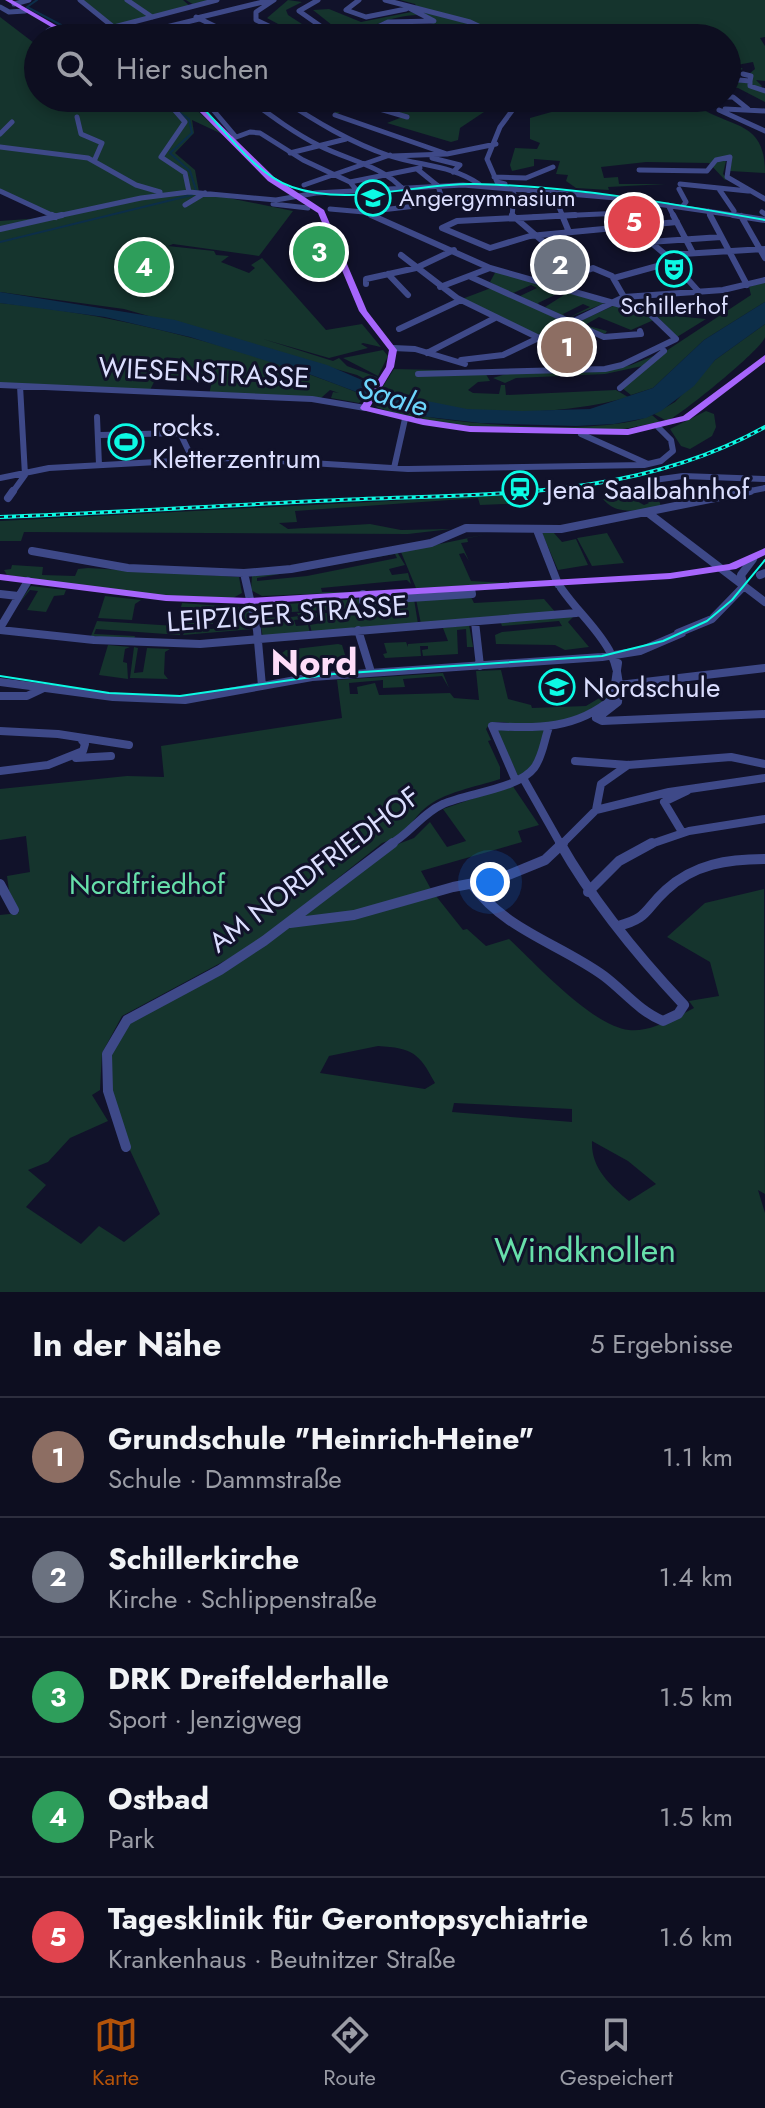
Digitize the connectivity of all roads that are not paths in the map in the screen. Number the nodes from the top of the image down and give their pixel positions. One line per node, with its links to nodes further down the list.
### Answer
1 (26, 0): 10 (street)
2 (80, 0): 19 (street)
3 (127, 0): 16 (street)
4 (184, 0): 11 (street)
5 (214, 0): 11 (street); 15 (street)
6 (273, 0): 17 (street); 24 (street)
7 (318, 0): 25 (street)
8 (359, 0): 13 (street)
9 (385, 0): 13 (street)
10 (11, 2): 14 (main road)
11 (192, 6): 16 (street)
12 (0, 7): 14 (street)
13 (409, 8): 26 (street); 27 (street)
14 (25, 11): 18 (main road)
15 (178, 12): 17 (street); 21 (street)
16 (152, 17): 20 (street)
17 (199, 18): 22 (street); 23 (street)
18 (48, 24)
19 (110, 24)
20 (126, 24)
21 (126, 24)
22 (179, 24)
23 (211, 24)
24 (261, 24)
25 (318, 24)
26 (384, 24)
27 (474, 24)
28 (743, 74): 30 (street)
29 (741, 80): 30 (street)
30 (750, 81): 31 (street)
31 (765, 91)
32 (741, 104): 34 (street)
33 (741, 110): 34 (street)
34 (748, 110): 35 (street)
35 (765, 111)
36 (173, 112): 79 (street)
37 (205, 112): 51 (main road)
38 (214, 112): 51 (street)
39 (268, 112): 54 (street)
40 (301, 112): 48 (street)
41 (396, 112): 46 (street)
42 (510, 112): 53 (street)
43 (724, 112): 49 (street)
44 (335, 115): 48 (street); 58 (street)
45 (77, 117): 60 (street)
46 (407, 117)
47 (12, 122): 50 (street)
48 (316, 122): 52 (street)
49 (763, 128)
50 (0, 134)
51 (234, 138): 56 (street); 82 (main road)
52 (346, 139): 54 (street); 59 (street)
53 (496, 144): 58 (street); 69 (street)
54 (319, 145): 56 (street); 61 (street)
55 (0, 147): 60 (street)
56 (290, 153): 67 (street)
57 (420, 154): 58 (street); 59 (street); 66 (street)
58 (447, 154)
59 (390, 156): 61 (street); 62 (street)
60 (95, 159): 79 (street)
61 (361, 163): 67 (street); 68 (street)
62 (428, 166): 64 (street); 66 (street)
63 (553, 167): 69 (street)
64 (417, 169): 68 (street); 72 (street)
65 (639, 170): 78 (street)
66 (453, 172): 71 (street)
67 (333, 173): 70 (street); 81 (street)
68 (390, 174): 70 (street); 73 (street)
69 (494, 177): 74 (street)
70 (350, 182): 80 (street)
71 (479, 185): 72 (street); 74 (street)
72 (438, 186): 73 (street); 73 (street)
73 (407, 188): 80 (street)
74 (515, 189): 76 (street); 83 (street)
75 (719, 189): 78 (street); 90 (street); 94 (street)
76 (557, 190): 84 (street); 98 (street)
77 (0, 191): 100 (street)
78 (748, 191): 85 (street)
79 (198, 192): 82 (street); 88 (street); 91 (street); 100 (street)
80 (358, 192): 81 (street)
81 (322, 193): 82 (street)
82 (298, 196): 142 (main road)
83 (513, 198): 87 (street); 101 (street)
84 (616, 198): 89 (street); 97 (street)
85 (765, 199)
86 (756, 200): 95 (street)
87 (453, 204): 96 (street); 103 (street)
88 (185, 205)
89 (668, 205): 90 (street); 104 (street)
90 (682, 207): 93 (street)
91 (308, 208)
92 (330, 209): 96 (street)
93 (708, 211): 99 (street); 109 (street)
94 (734, 211)
95 (765, 211)
96 (364, 212): 113 (street)
97 (623, 213): 98 (street); 105 (street)
98 (562, 216): 101 (street); 107 (street)
99 (741, 216): 102 (street); 112 (street)
100 (57, 217): 106 (street)
101 (512, 218): 103 (street); 108 (street)
102 (765, 220)
103 (457, 221): 108 (street)
104 (677, 222): 105 (street); 110 (street)
105 (630, 225): 107 (street); 111 (street)
106 (0, 229)
107 (569, 232): 108 (street)
108 (530, 236): 122 (street)
109 (721, 237): 110 (street); 114 (street)
110 (685, 239): 111 (street); 115 (street)
111 (649, 242): 117 (street)
112 (762, 249): 114 (street); 118 (street)
113 (454, 250): 120 (street); 121 (street)
114 (730, 251): 115 (street); 127 (street)
115 (693, 253): 117 (street)
116 (401, 255): 120 (street)
117 (666, 255): 119 (street)
118 (765, 258)
119 (672, 262): 125 (street); 131 (street)
120 (416, 268): 123 (street); 130 (street)
121 (490, 268): 124 (street); 129 (street)
122 (587, 269): 125 (street); 129 (street)
123 (388, 274): 128 (street); 132 (street)
124 (471, 277): 130 (street); 138 (street)
125 (614, 278): 133 (street)
126 (765, 278): 127 (street)
127 (747, 283): 131 (street)
128 (366, 284)
129 (552, 285): 135 (street)
130 (440, 287): 134 (street)
131 (699, 292): 133 (street)
132 (408, 295)
133 (625, 298): 135 (street); 136 (street)
134 (461, 300): 137 (street); 139 (street)
135 (613, 302): 136 (street); 138 (street)
136 (649, 313): 147 (street)
137 (495, 318): 141 (street); 144 (street)
138 (572, 322): 140 (street); 141 (street)
139 (399, 329)
140 (640, 331)
141 (539, 338): 146 (street)
142 (393, 348): 144 (street); 152 (main road)
143 (664, 351): 151 (street)
144 (427, 353): 146 (street)
145 (765, 358): 155 (main road, WIESENSTRASSE)
146 (461, 360): 147 (street)
147 (484, 370): 148 (street)
148 (418, 374)
149 (0, 385): 150 (street, WIESENSTRASSE)
150 (20, 386): 152 (street, WIESENSTRASSE); 162 (street)
151 (620, 388)
152 (367, 406): 154 (main road, WIESENSTRASSE)
153 (97, 417): 157 (street)
154 (405, 419): 155 (main road, WIESENSTRASSE); 161 (street)
155 (658, 427): 159 (street)
156 (581, 434): 159 (street)
157 (101, 435): 158 (street); 160 (street)
158 (193, 460): 160 (street); 161 (street)
159 (648, 464): 161 (street)
160 (99, 465): 162 (street)
161 (394, 468)
162 (25, 472): 163 (street); 167 (street)
163 (0, 478)
164 (765, 479): 165 (street)
165 (654, 480)
166 (765, 488): 168 (street)
167 (8, 498)
168 (647, 512): 169 (street); 173 (street)
169 (537, 530): 174 (street); 177 (street)
170 (32, 551): 174 (street)
171 (765, 551): 172 (main road)
172 (753, 559): 173 (main road); 178 (street)
173 (721, 569): 177 (main road); 178 (street)
174 (244, 573): 181 (street)
175 (0, 577): 176 (main road)
176 (28, 581): 180 (street, LEIPZIGER STRASSE); 181 (main road)
177 (560, 586): 181 (main road); 183 (street)
178 (744, 586): 182 (street); 188 (street)
179 (0, 594): 180 (street)
180 (18, 596): 185 (street, LEIPZIGER STRASSE)
181 (249, 601): 187 (street)
182 (765, 602)
183 (576, 613): 184 (street, LEIPZIGER STRASSE); 188 (street)
184 (475, 622): 186 (street, LEIPZIGER STRASSE); 189 (street)
185 (0, 629): 187 (street, LEIPZIGER STRASSE)
186 (358, 630): 187 (street, LEIPZIGER STRASSE); 191 (street)
187 (259, 642): 194 (street)
188 (621, 657): 189 (street); 193 (street)
189 (480, 666): 191 (street)
190 (765, 668): 193 (street)
191 (371, 672): 194 (street)
192 (0, 682): 195 (street)
193 (618, 685): 198 (street); 199 (street)
194 (262, 686): 195 (street)
195 (44, 688): 196 (street)
196 (0, 696)
197 (765, 714): 198 (street)
198 (596, 718): 202 (street)
199 (549, 727): 202 (street); 210 (street)
200 (0, 731): 201 (street)
201 (81, 739): 203 (street); 205 (street)
202 (545, 739): 210 (street)
203 (129, 745)
204 (111, 756): 205 (street)
205 (71, 759): 209 (street)
206 (575, 761): 208 (street)
207 (765, 764): 208 (street)
208 (628, 765): 213 (street)
209 (0, 771)
210 (519, 778): 216 (street); 222 (street, AM NORDFRIEDHOF)
211 (765, 778): 212 (street)
212 (686, 790): 213 (street); 215 (street)
213 (596, 810): 216 (street)
214 (765, 819): 215 (street)
215 (682, 832): 220 (street)
216 (564, 845): 219 (street); 220 (street)
217 (765, 859): 223 (street)
218 (0, 884): 221 (street)
219 (472, 884): 222 (street); 223 (street)
220 (588, 892): 223 (street)
221 (14, 910)
222 (289, 923): 224 (street, AM NORDFRIEDHOF)
223 (618, 926)
224 (126, 1147)

